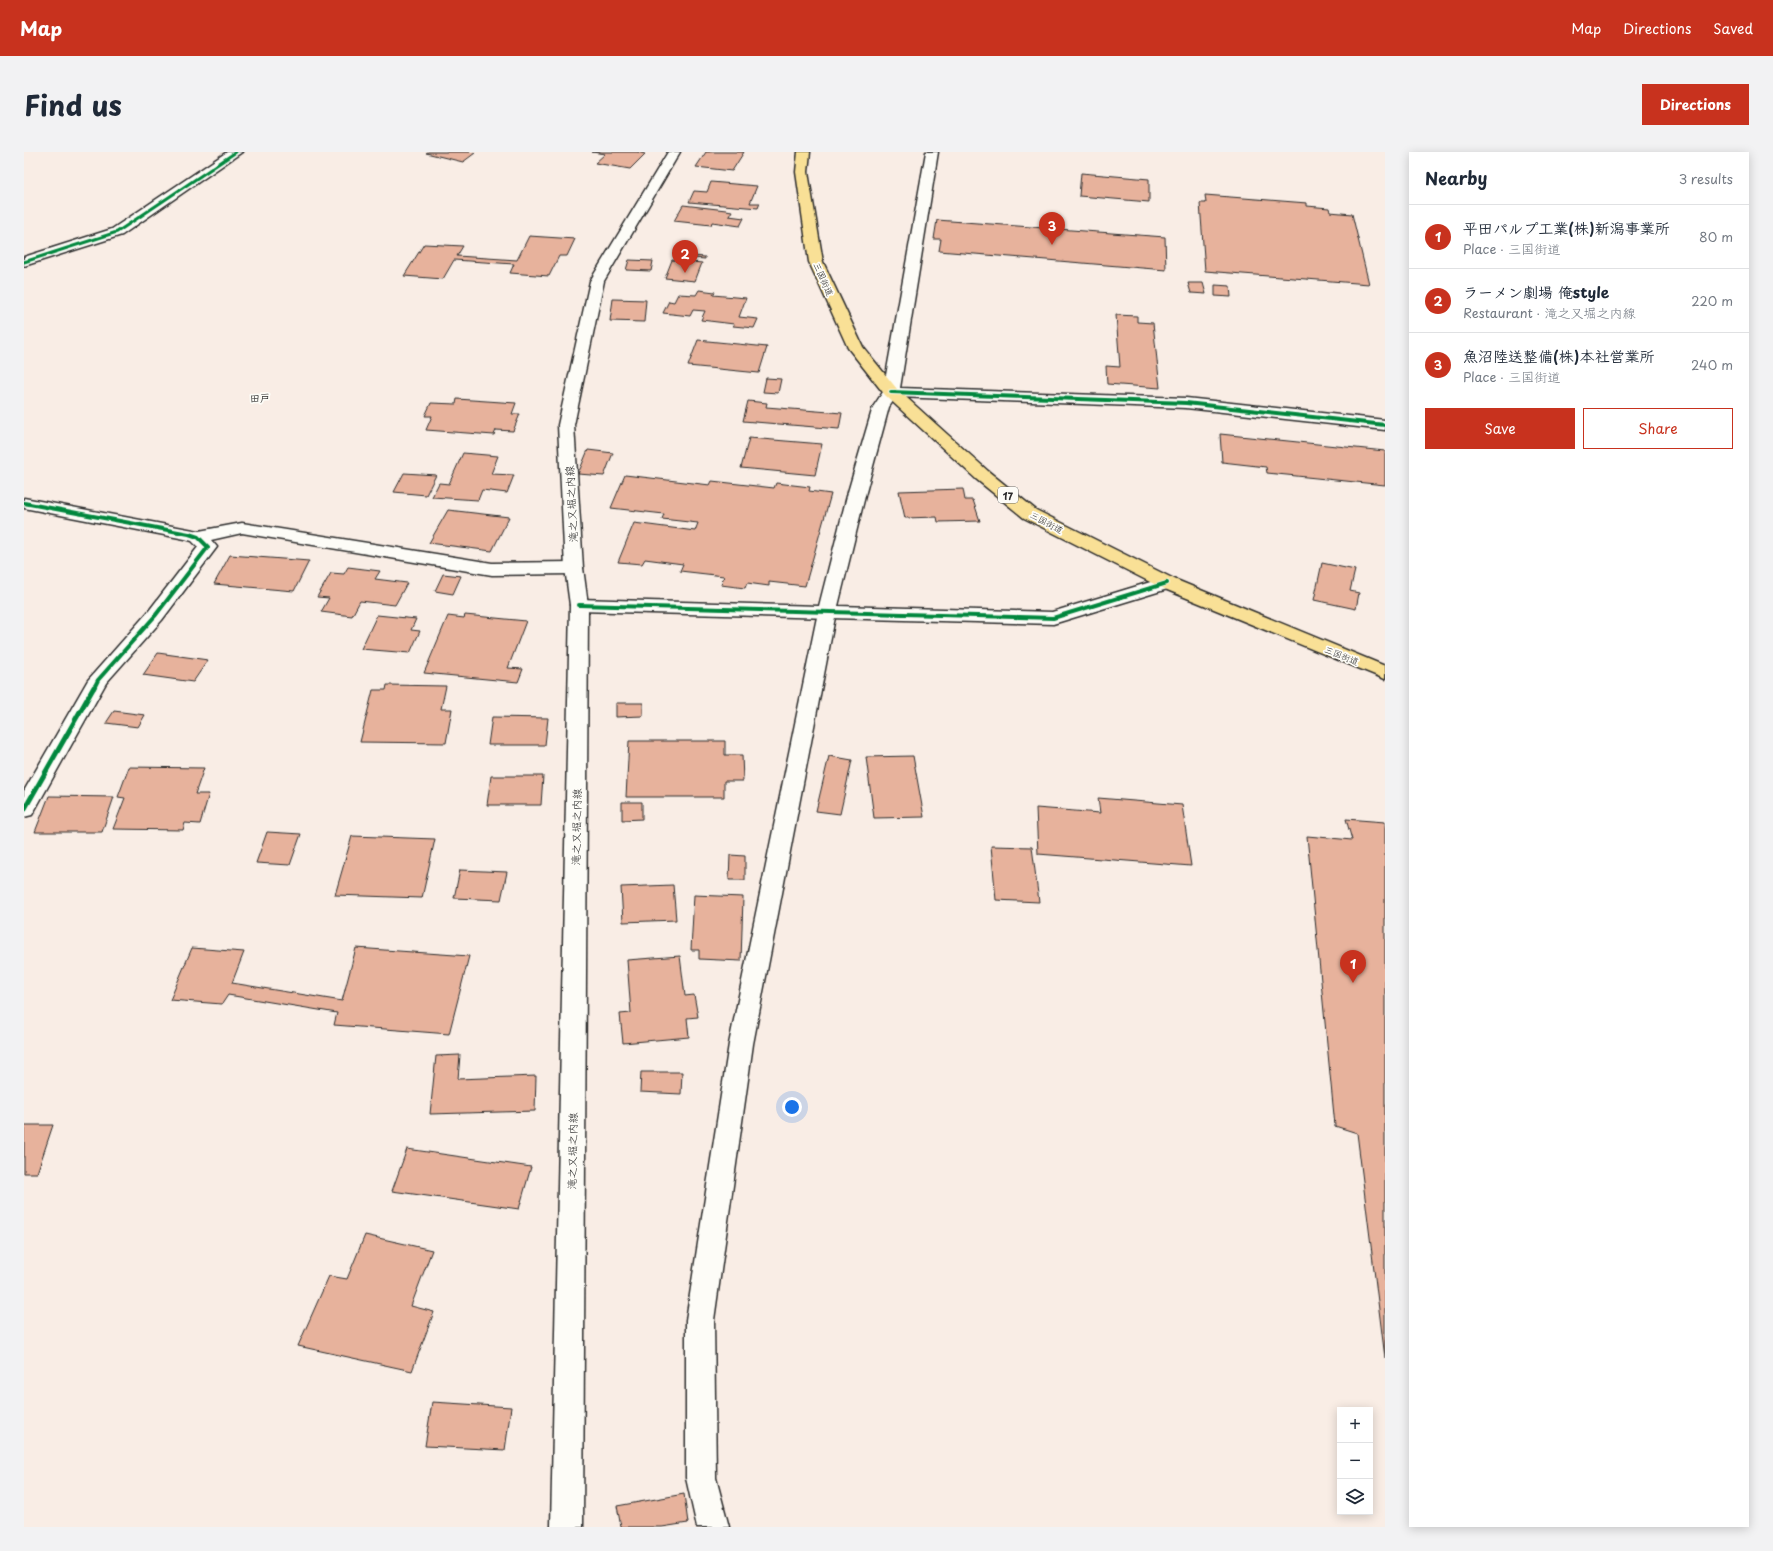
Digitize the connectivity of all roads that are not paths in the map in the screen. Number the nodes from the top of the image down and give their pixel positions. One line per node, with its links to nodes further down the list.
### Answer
1 (236, 152): 5 (street)
2 (674, 152): 10 (street, 滝之又堀之内線)
3 (804, 152): 6 (highway, 三国街道 / 17)
4 (932, 152): 6 (street)
5 (24, 262)
6 (891, 392): 7 (street); 11 (highway, 三国街道 / 17); 13 (street)
7 (1385, 425)
8 (24, 503): 9 (street)
9 (198, 537): 10 (street); 15 (street)
10 (574, 568): 12 (street, 滝之又堀之内線)
11 (1167, 583): 13 (street); 14 (highway, 三国街道 / 17)
12 (579, 605): 13 (street); 16 (street, 滝之又堀之内線)
13 (827, 612): 17 (street)
14 (1385, 673)
15 (24, 810)
16 (567, 1527)
17 (713, 1527)

